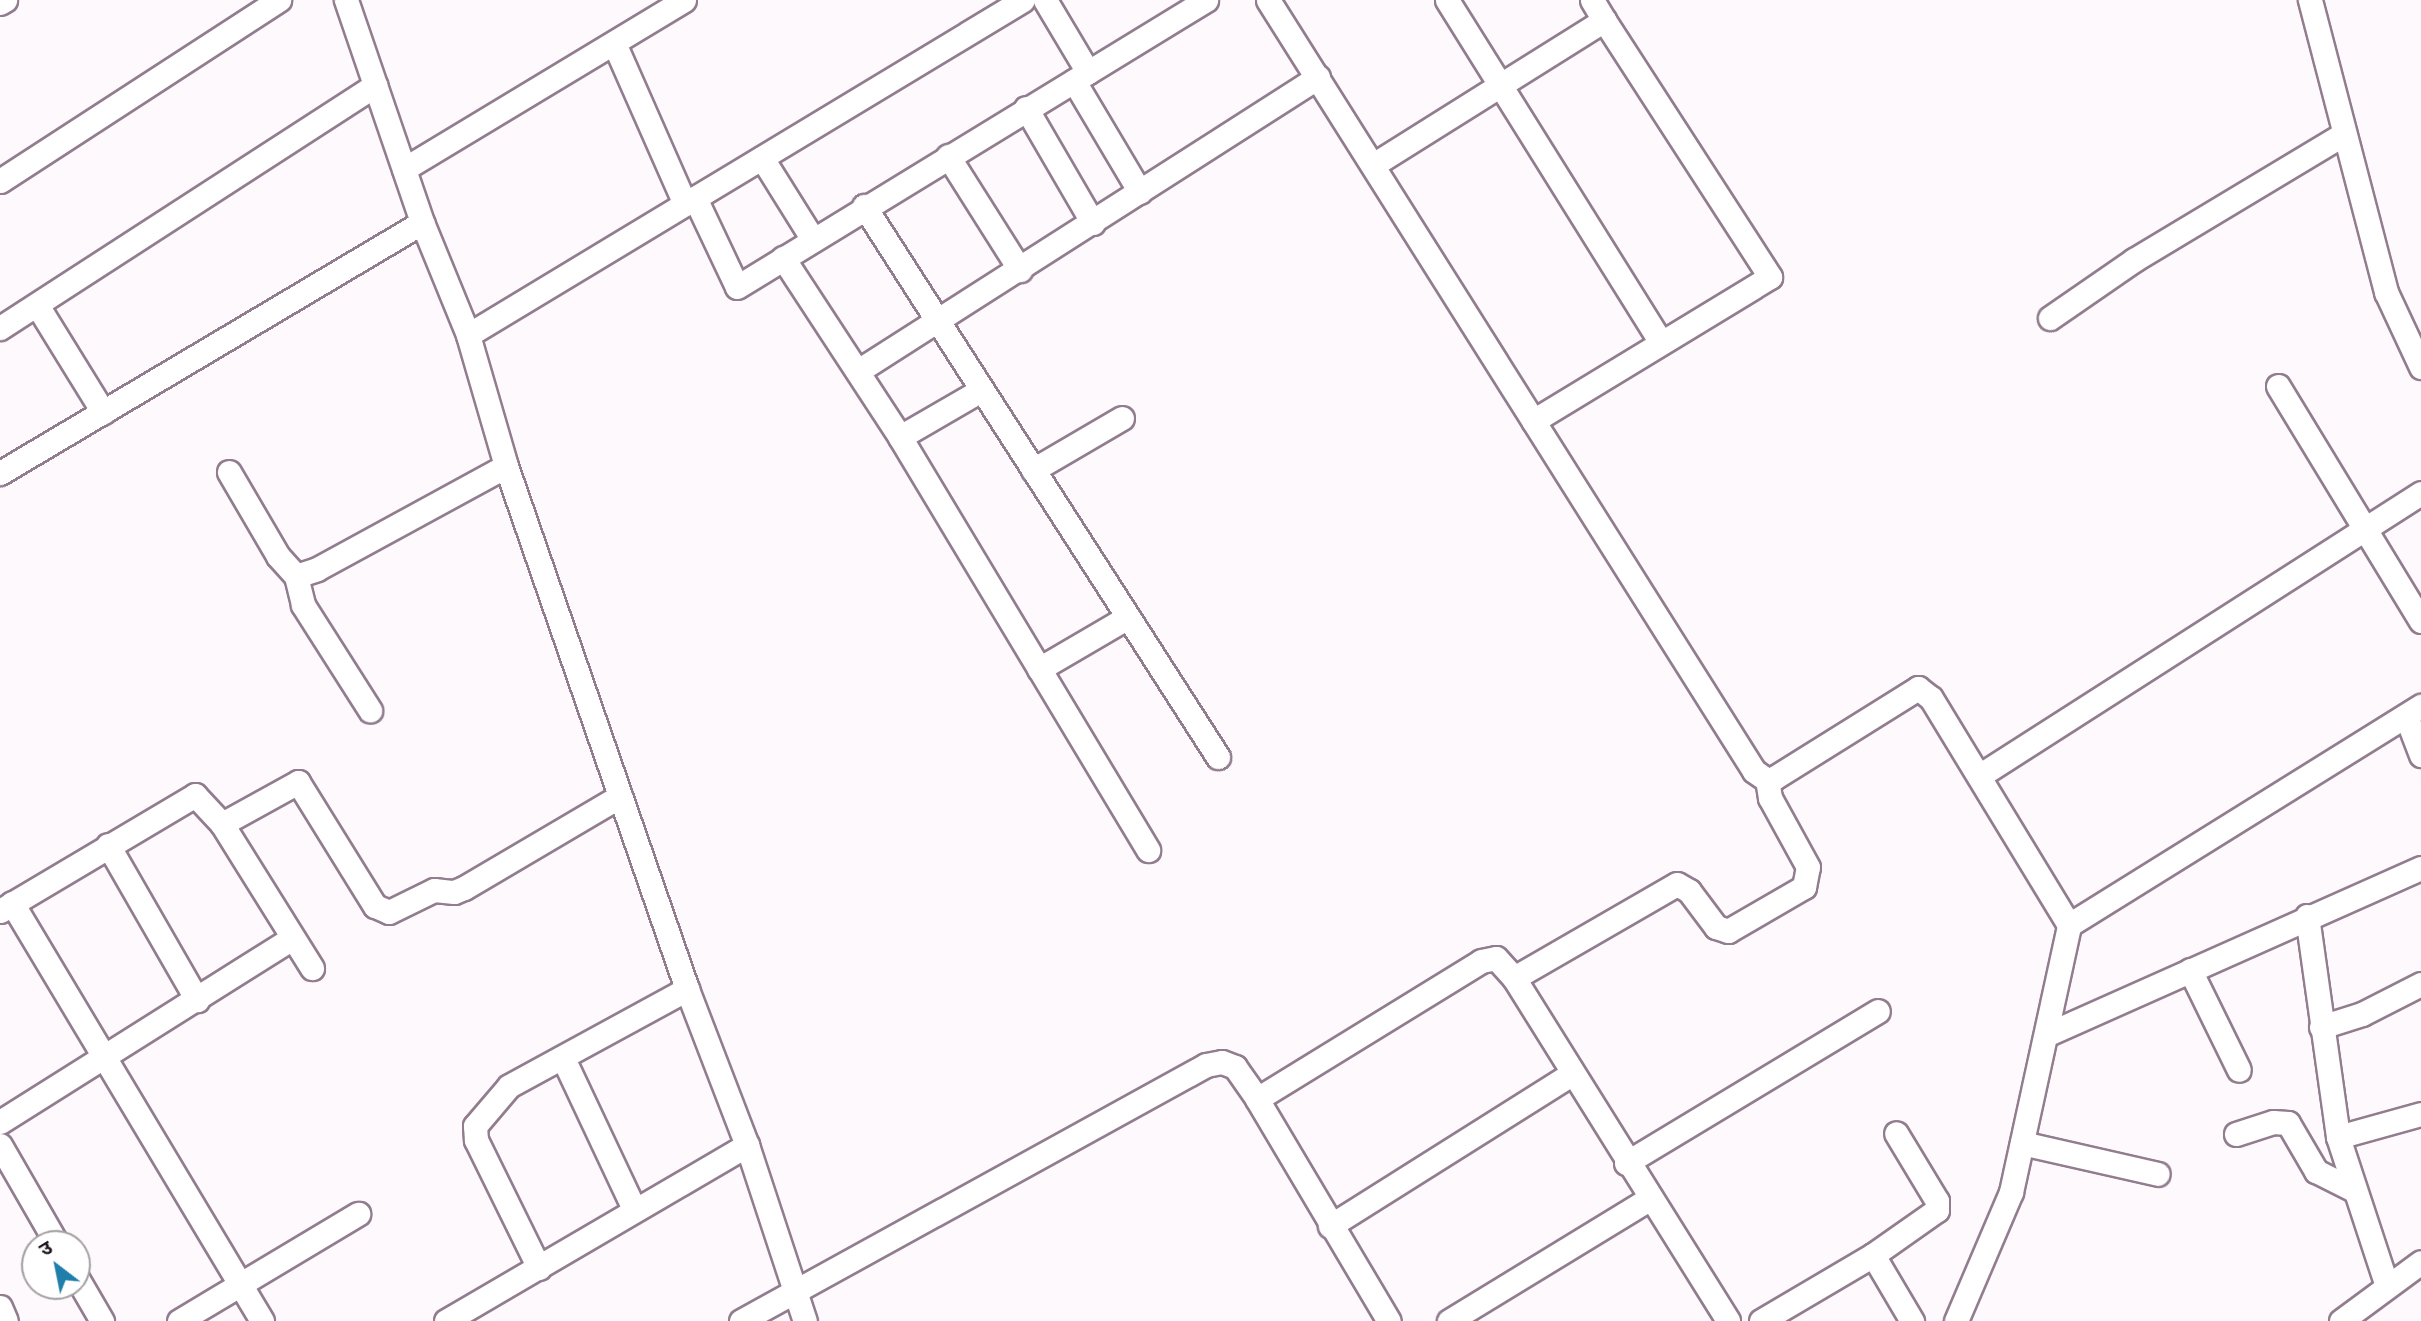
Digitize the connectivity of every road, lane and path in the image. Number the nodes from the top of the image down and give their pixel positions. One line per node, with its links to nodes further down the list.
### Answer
1 (5, 0): 12 (street)
2 (279, 0): 25 (street)
3 (346, 0): 17 (street)
4 (684, 0): 14 (street)
5 (1023, 0): 22 (street)
6 (1045, 0): 15 (street)
7 (1206, 0): 15 (street)
8 (1268, 0): 16 (street)
9 (1447, 0): 18 (street)
10 (1592, 0): 13 (street)
11 (2309, 0): 20 (street)
12 (0, 3)
13 (1604, 20): 18 (street); 39 (street)
14 (614, 43): 24 (street); 27 (street)
15 (1081, 76): 19 (street); 26 (street)
16 (1318, 77): 23 (street); 26 (street)
17 (374, 85): 24 (street); 34 (street)
18 (1498, 89): 23 (street); 39 (street)
19 (1026, 108): 21 (street); 30 (street)
20 (2344, 134): 35 (street); 40 (street)
21 (948, 156): 28 (street); 33 (street)
22 (762, 158): 27 (street); 31 (street)
23 (1373, 165): 46 (street)
24 (404, 169): 29 (street)
25 (0, 181)
26 (1140, 192): 30 (street)
27 (690, 201): 32 (street); 38 (street)
28 (863, 206): 31 (street); 36 (street)
29 (422, 222): 38 (street); 44 (street)
30 (1094, 223): 33 (street)
31 (812, 238): 32 (street)
32 (783, 257): 41 (street)
33 (1020, 270): 36 (street)
34 (37, 305): 37 (street); 44 (street)
35 (2050, 318)
36 (938, 322): 41 (street); 43 (street)
37 (0, 328)
38 (468, 335): 48 (street)
39 (1661, 343): 46 (street)
40 (2421, 367)
41 (858, 371): 47 (street)
42 (2278, 386): 53 (street)
43 (981, 390): 47 (street); 49 (street)
44 (103, 412): 51 (street)
45 (1122, 418): 49 (street)
46 (1533, 421): 63 (street)
47 (900, 437): 57 (street)
48 (506, 466): 54 (street); 64 (street)
49 (1033, 470): 55 (street)
50 (229, 472): 54 (street)
51 (0, 473)
52 (2421, 492): 53 (street)
53 (2363, 527): 56 (street); 62 (street)
54 (296, 576): 58 (street)
55 (1128, 617): 57 (street); 61 (street)
56 (2421, 621)
57 (1039, 669): 67 (street)
58 (370, 710)
59 (2413, 711): 60 (street); 71 (street)
60 (2421, 755)
61 (1218, 757)
62 (1979, 776): 63 (street); 71 (street)
63 (1767, 780): 75 (street)
64 (620, 796): 65 (street); 77 (street)
65 (222, 824): 66 (street); 72 (street)
66 (108, 845): 69 (street); 78 (street)
67 (1148, 850)
68 (2421, 868): 70 (street)
69 (6, 907): 83 (street)
70 (2307, 916): 74 (street); 80 (street)
71 (2069, 925): 81 (street)
72 (292, 938): 73 (street); 78 (street)
73 (312, 968)
74 (2190, 970): 81 (street); 84 (street)
75 (1514, 978): 85 (street); 86 (street)
76 (2421, 984): 80 (street)
77 (687, 989): 82 (street); 94 (street)
78 (197, 1000): 83 (street)
79 (1878, 1011): 95 (street)
80 (2321, 1027): 91 (street)
81 (2048, 1034): 92 (street)
82 (563, 1058): 99 (street); 105 (street)
83 (105, 1059): 88 (street); 107 (street)
84 (2239, 1070)
85 (1571, 1074): 95 (street); 101 (street)
86 (1258, 1100): 101 (street); 108 (street)
87 (2421, 1114): 91 (street)
88 (0, 1122)
89 (1896, 1133): 103 (street)
90 (2236, 1134): 97 (street)
91 (2338, 1137): 97 (street)
92 (2022, 1143): 96 (street); 123 (street)
93 (0, 1145): 102 (street)
94 (747, 1145): 99 (street); 108 (street)
95 (1626, 1163): 98 (street)
96 (2158, 1174)
97 (2352, 1189): 106 (street)
98 (1649, 1199): 119 (street); 120 (street)
99 (634, 1209): 105 (street)
100 (358, 1214): 107 (street)
101 (1330, 1226): 118 (street)
102 (49, 1230)
103 (1873, 1255): 121 (street); 122 (street)
104 (2421, 1262): 106 (street)
105 (539, 1268): 115 (street)
106 (2386, 1283): 124 (street)
107 (241, 1284): 113 (street); 114 (street)
108 (795, 1288): 116 (street); 117 (street)
109 (90, 1300): 112 (street)
110 (0, 1307): 111 (street)
111 (6, 1321)
112 (102, 1321)
113 (179, 1321)
114 (262, 1321)
115 (446, 1321)
116 (741, 1321)
117 (804, 1321)
118 (1389, 1321)
119 (1449, 1321)
120 (1728, 1321)
121 (1761, 1321)
122 (1912, 1321)
123 (1956, 1321)
124 (2341, 1321)

